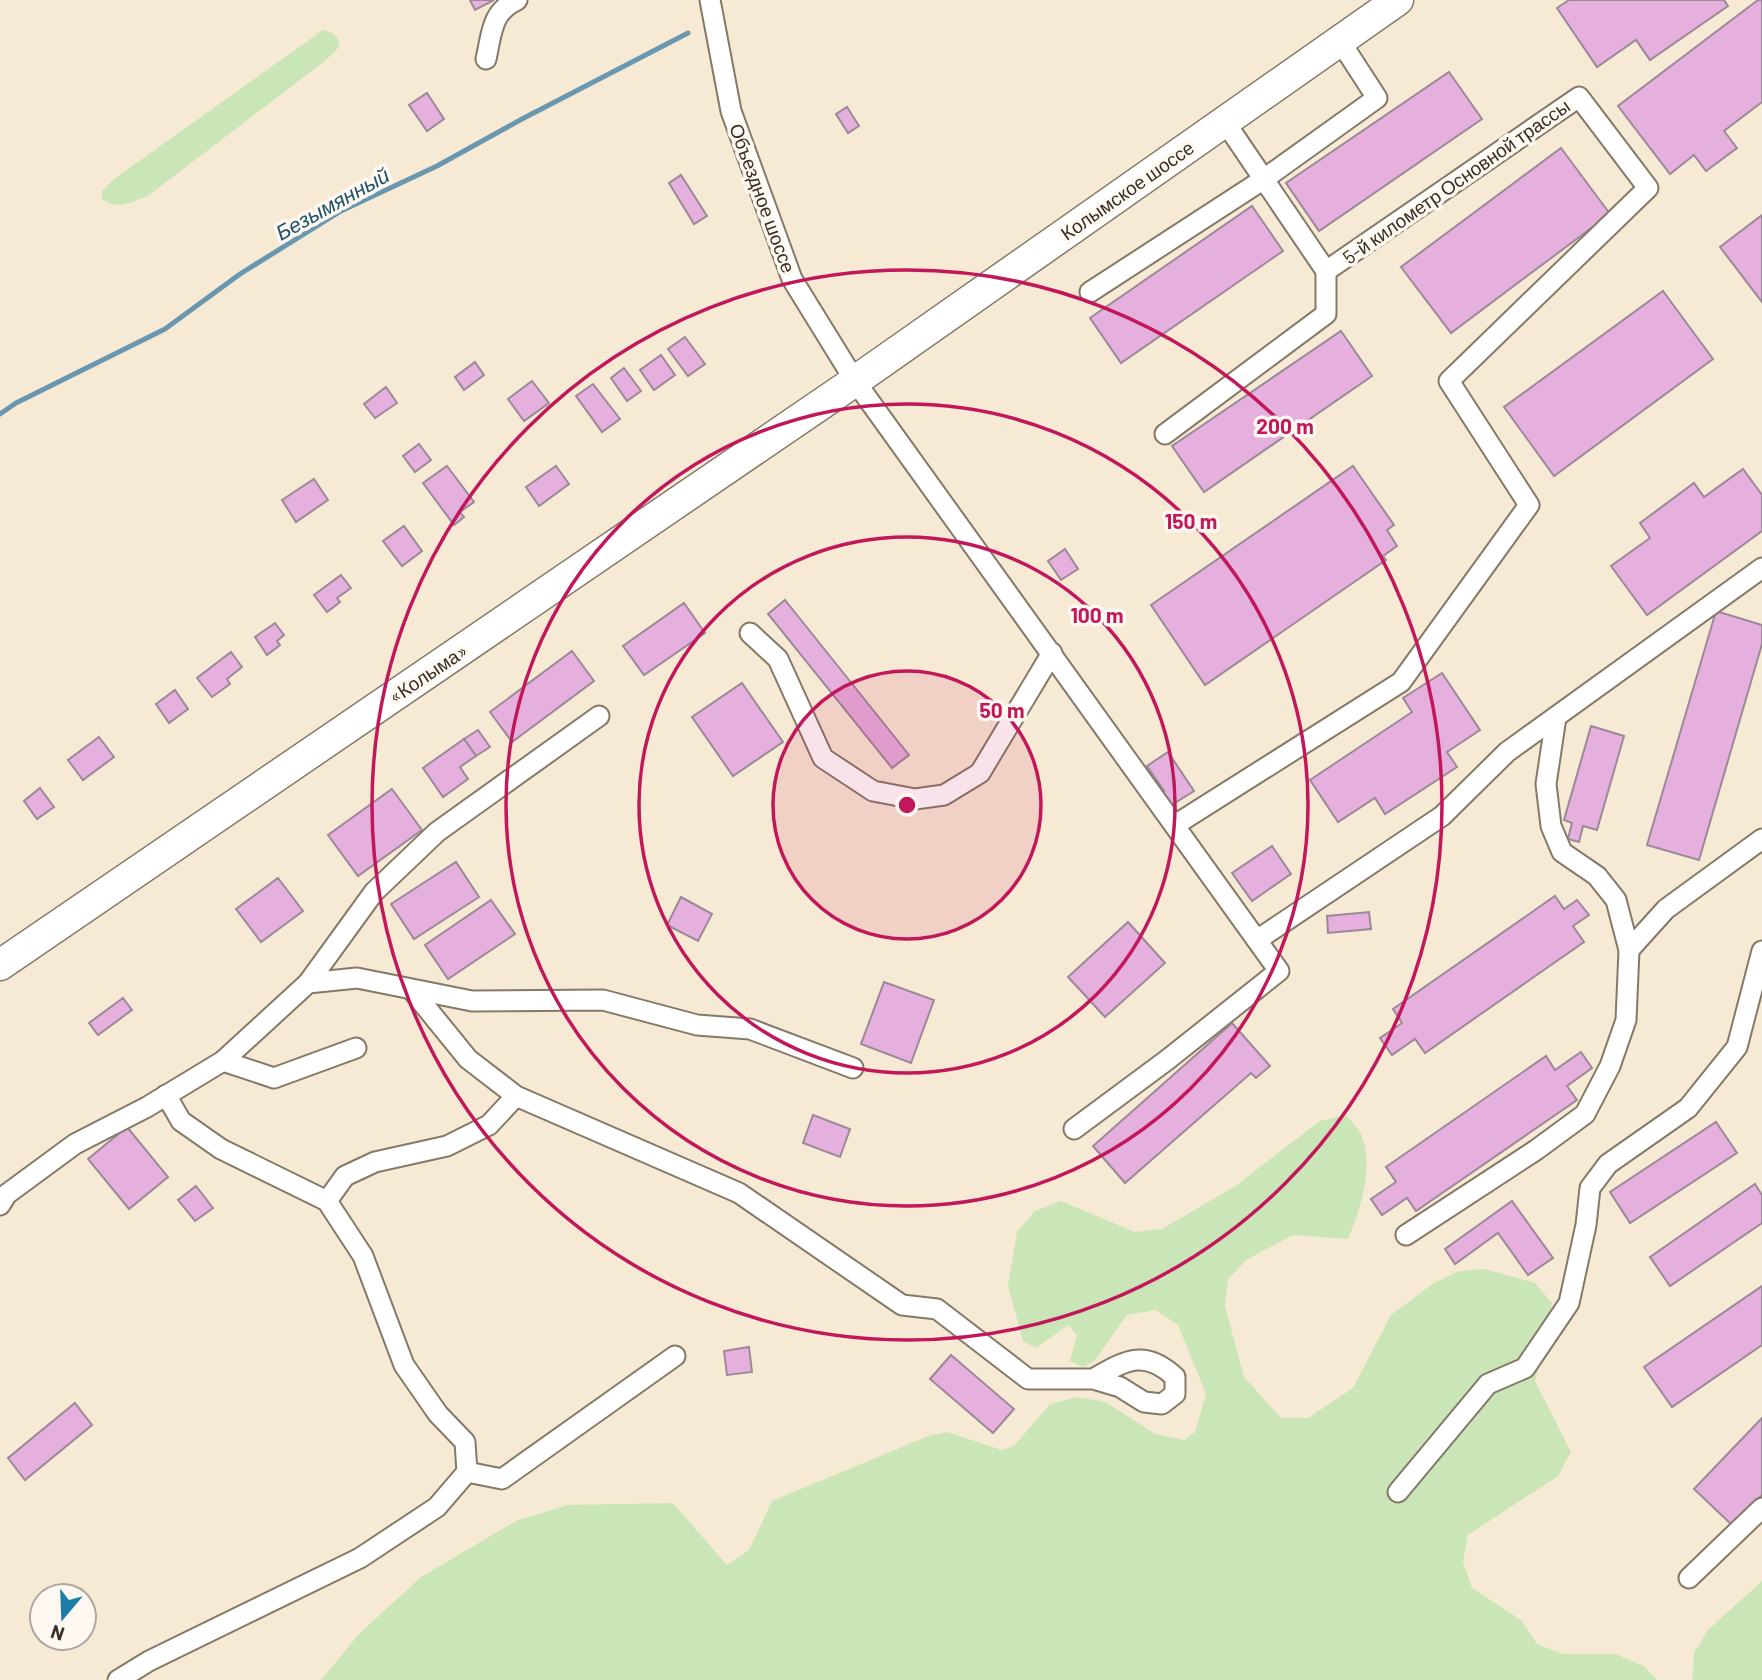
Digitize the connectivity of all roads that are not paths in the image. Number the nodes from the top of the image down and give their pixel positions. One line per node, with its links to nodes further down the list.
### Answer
1 (517, 0): 5 (street)
2 (710, 0): 10 (street, Объездное шоссе)
3 (1398, 0): 4 (highway, Колымское шоссе)
4 (1340, 41): 6 (highway, Колымское шоссе); 7 (street)
5 (486, 59)
6 (1225, 122): 7 (street); 10 (highway, Колымское шоссе)
7 (1264, 179): 8 (street); 9 (street)
8 (1326, 271): 11 (street, 5-й километр Основной трассы); 17 (street, 5-й километр Основной трассы)
9 (1090, 292)
10 (855, 381): 14 (street, Объездное шоссе); 22 (highway, «Колыма»)
11 (1165, 434)
12 (1762, 568): 16 (street)
13 (750, 633): 14 (street)
14 (1052, 653): 17 (street, Объездное шоссе)
15 (599, 716): 23 (street)
16 (1556, 717): 19 (street); 20 (street)
17 (1175, 825): 19 (street, Объездное шоссе)
18 (1762, 839): 20 (street)
19 (1257, 940): 30 (street, Объездное шоссе)
20 (1629, 950): 33 (street)
21 (1762, 951): 37 (street)
22 (0, 965)
23 (308, 982): 24 (street); 26 (street)
24 (412, 990): 27 (street); 29 (street)
25 (356, 1048): 26 (street)
26 (223, 1061): 28 (street)
27 (853, 1069)
28 (166, 1095): 31 (street); 32 (street)
29 (516, 1096): 31 (street); 35 (street)
30 (1074, 1129)
31 (327, 1201): 36 (street)
32 (0, 1205)
33 (1406, 1235)
34 (675, 1356): 36 (street)
35 (1093, 1379)
36 (467, 1472): 40 (street)
37 (1398, 1492)
38 (1762, 1508): 39 (street)
39 (1689, 1578)
40 (118, 1680)

